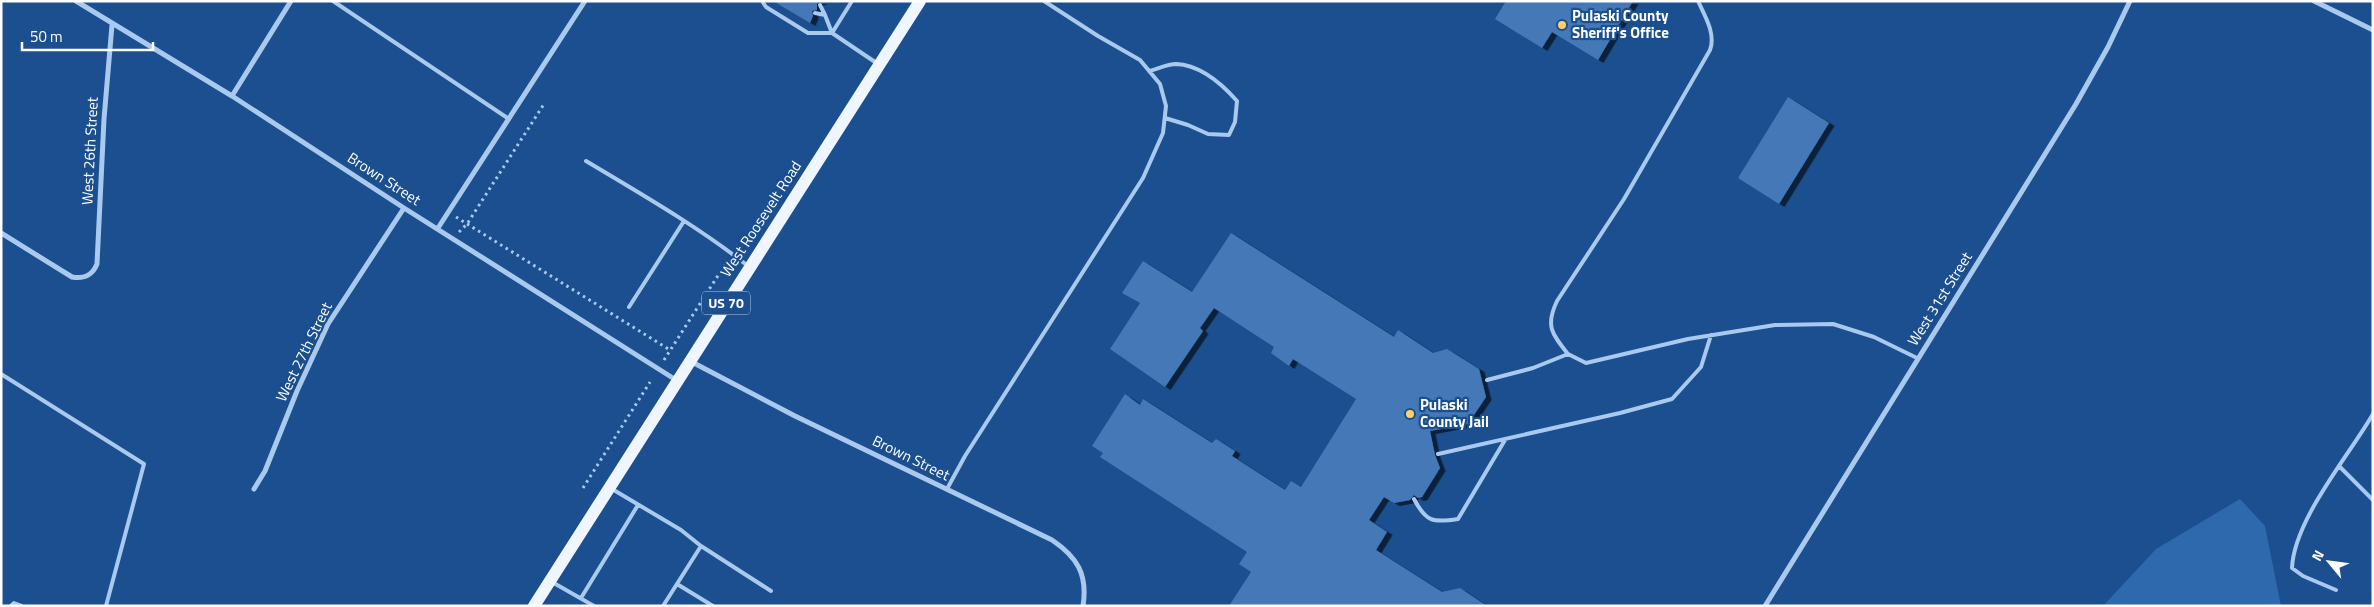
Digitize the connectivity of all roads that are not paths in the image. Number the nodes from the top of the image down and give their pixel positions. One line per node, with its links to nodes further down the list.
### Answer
1 (76, 1): 16 (street, Brown Street)
2 (291, 1): 21 (street)
3 (332, 1): 23 (lane)
4 (576, 1): 12 (street)
5 (762, 1): 18 (lane)
6 (852, 1): 18 (lane)
7 (920, 1): 19 (main road, West Roosevelt Road / US 70)
8 (1044, 1): 20 (lane)
9 (1698, 1): 32 (lane)
10 (2130, 1): 33 (street, West 31st Street)
11 (2314, 1): 17 (street)
12 (584, 3): 23 (street)
13 (820, 5): 15 (lane)
14 (815, 13): 15 (lane)
15 (825, 15): 18 (lane)
16 (112, 24): 21 (street, Brown Street); 28 (street, West 26th Street)
17 (2373, 30)
18 (832, 33): 19 (lane)
19 (879, 65): 29 (main road, West Roosevelt Road / US 70)
20 (1149, 71): 22 (lane); 22 (lane)
21 (232, 96): 25 (street, Brown Street)
22 (1165, 118): 46 (lane)
23 (509, 119): 27 (street)
24 (586, 161): 26 (lane)
25 (404, 208): 27 (street, Brown Street); 45 (street, West 27th Street)
26 (684, 221): 29 (lane); 30 (lane)
27 (438, 228): 36 (street, Brown Street)
28 (1, 233)
29 (749, 267): 34 (main road, West Roosevelt Road / US 70)
30 (629, 307)
31 (1710, 335): 32 (lane); 33 (lane); 41 (lane)
32 (1568, 354): 37 (lane)
33 (1917, 358): 64 (street, West 31st Street)
34 (689, 361): 36 (main road, West Roosevelt Road / US 70); 46 (street, Brown Street)
35 (1, 374): 58 (lane)
36 (677, 380): 44 (main road, West Roosevelt Road / US 70)
37 (1487, 380)
38 (2373, 414): 39 (lane)
39 (2369, 421): 40 (lane); 43 (lane)
40 (2373, 425)
41 (1505, 440): 42 (lane); 47 (lane)
42 (1438, 454)
43 (2340, 467): 48 (lane); 53 (lane)
44 (609, 487): 49 (lane); 51 (main road, West Roosevelt Road / US 70)
45 (254, 489)
46 (947, 489): 63 (street, Brown Street)
47 (1414, 499)
48 (2373, 500)
49 (638, 505): 50 (lane); 55 (lane)
50 (701, 546): 52 (lane); 54 (lane)
51 (550, 580): 55 (lane); 59 (main road, West Roosevelt Road / US 70)
52 (676, 584): 61 (lane); 62 (lane)
53 (2336, 590)
54 (771, 591)
55 (581, 598): 60 (lane)
56 (11, 606): 57 (lane)
57 (22, 606)
58 (106, 606)
59 (534, 606)
60 (594, 606)
61 (662, 606)
62 (713, 606)
63 (1083, 606)
64 (1764, 606)

